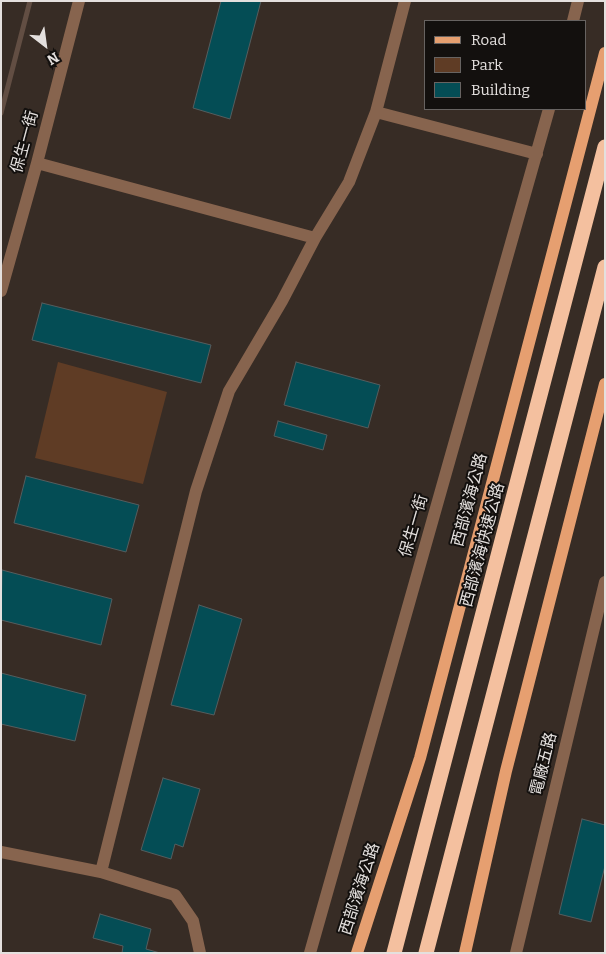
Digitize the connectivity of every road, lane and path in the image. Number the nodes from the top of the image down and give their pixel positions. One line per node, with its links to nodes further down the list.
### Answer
1 (79, 1): 10 (street, 保生一街)
2 (405, 1): 7 (street)
3 (578, 1): 4 (street)
4 (573, 20)
5 (605, 53): 20 (main road, 西部濱海公路)
6 (549, 110): 9 (street, 保生一街)
7 (376, 112): 9 (street); 11 (street)
8 (605, 147): 21 (highway, 西部濱海快速公路)
9 (537, 154): 19 (street, 保生一街)
10 (37, 163): 11 (street); 13 (street, 保生一街)
11 (315, 238): 17 (street)
12 (605, 267): 22 (highway)
13 (1, 291)
14 (605, 384): 23 (main road)
15 (605, 582): 24 (street, 電廠五路)
16 (1, 852): 17 (street)
17 (101, 872): 18 (street)
18 (200, 953)
19 (310, 953)
20 (357, 953)
21 (394, 953)
22 (426, 953)
23 (465, 953)
24 (516, 953)

